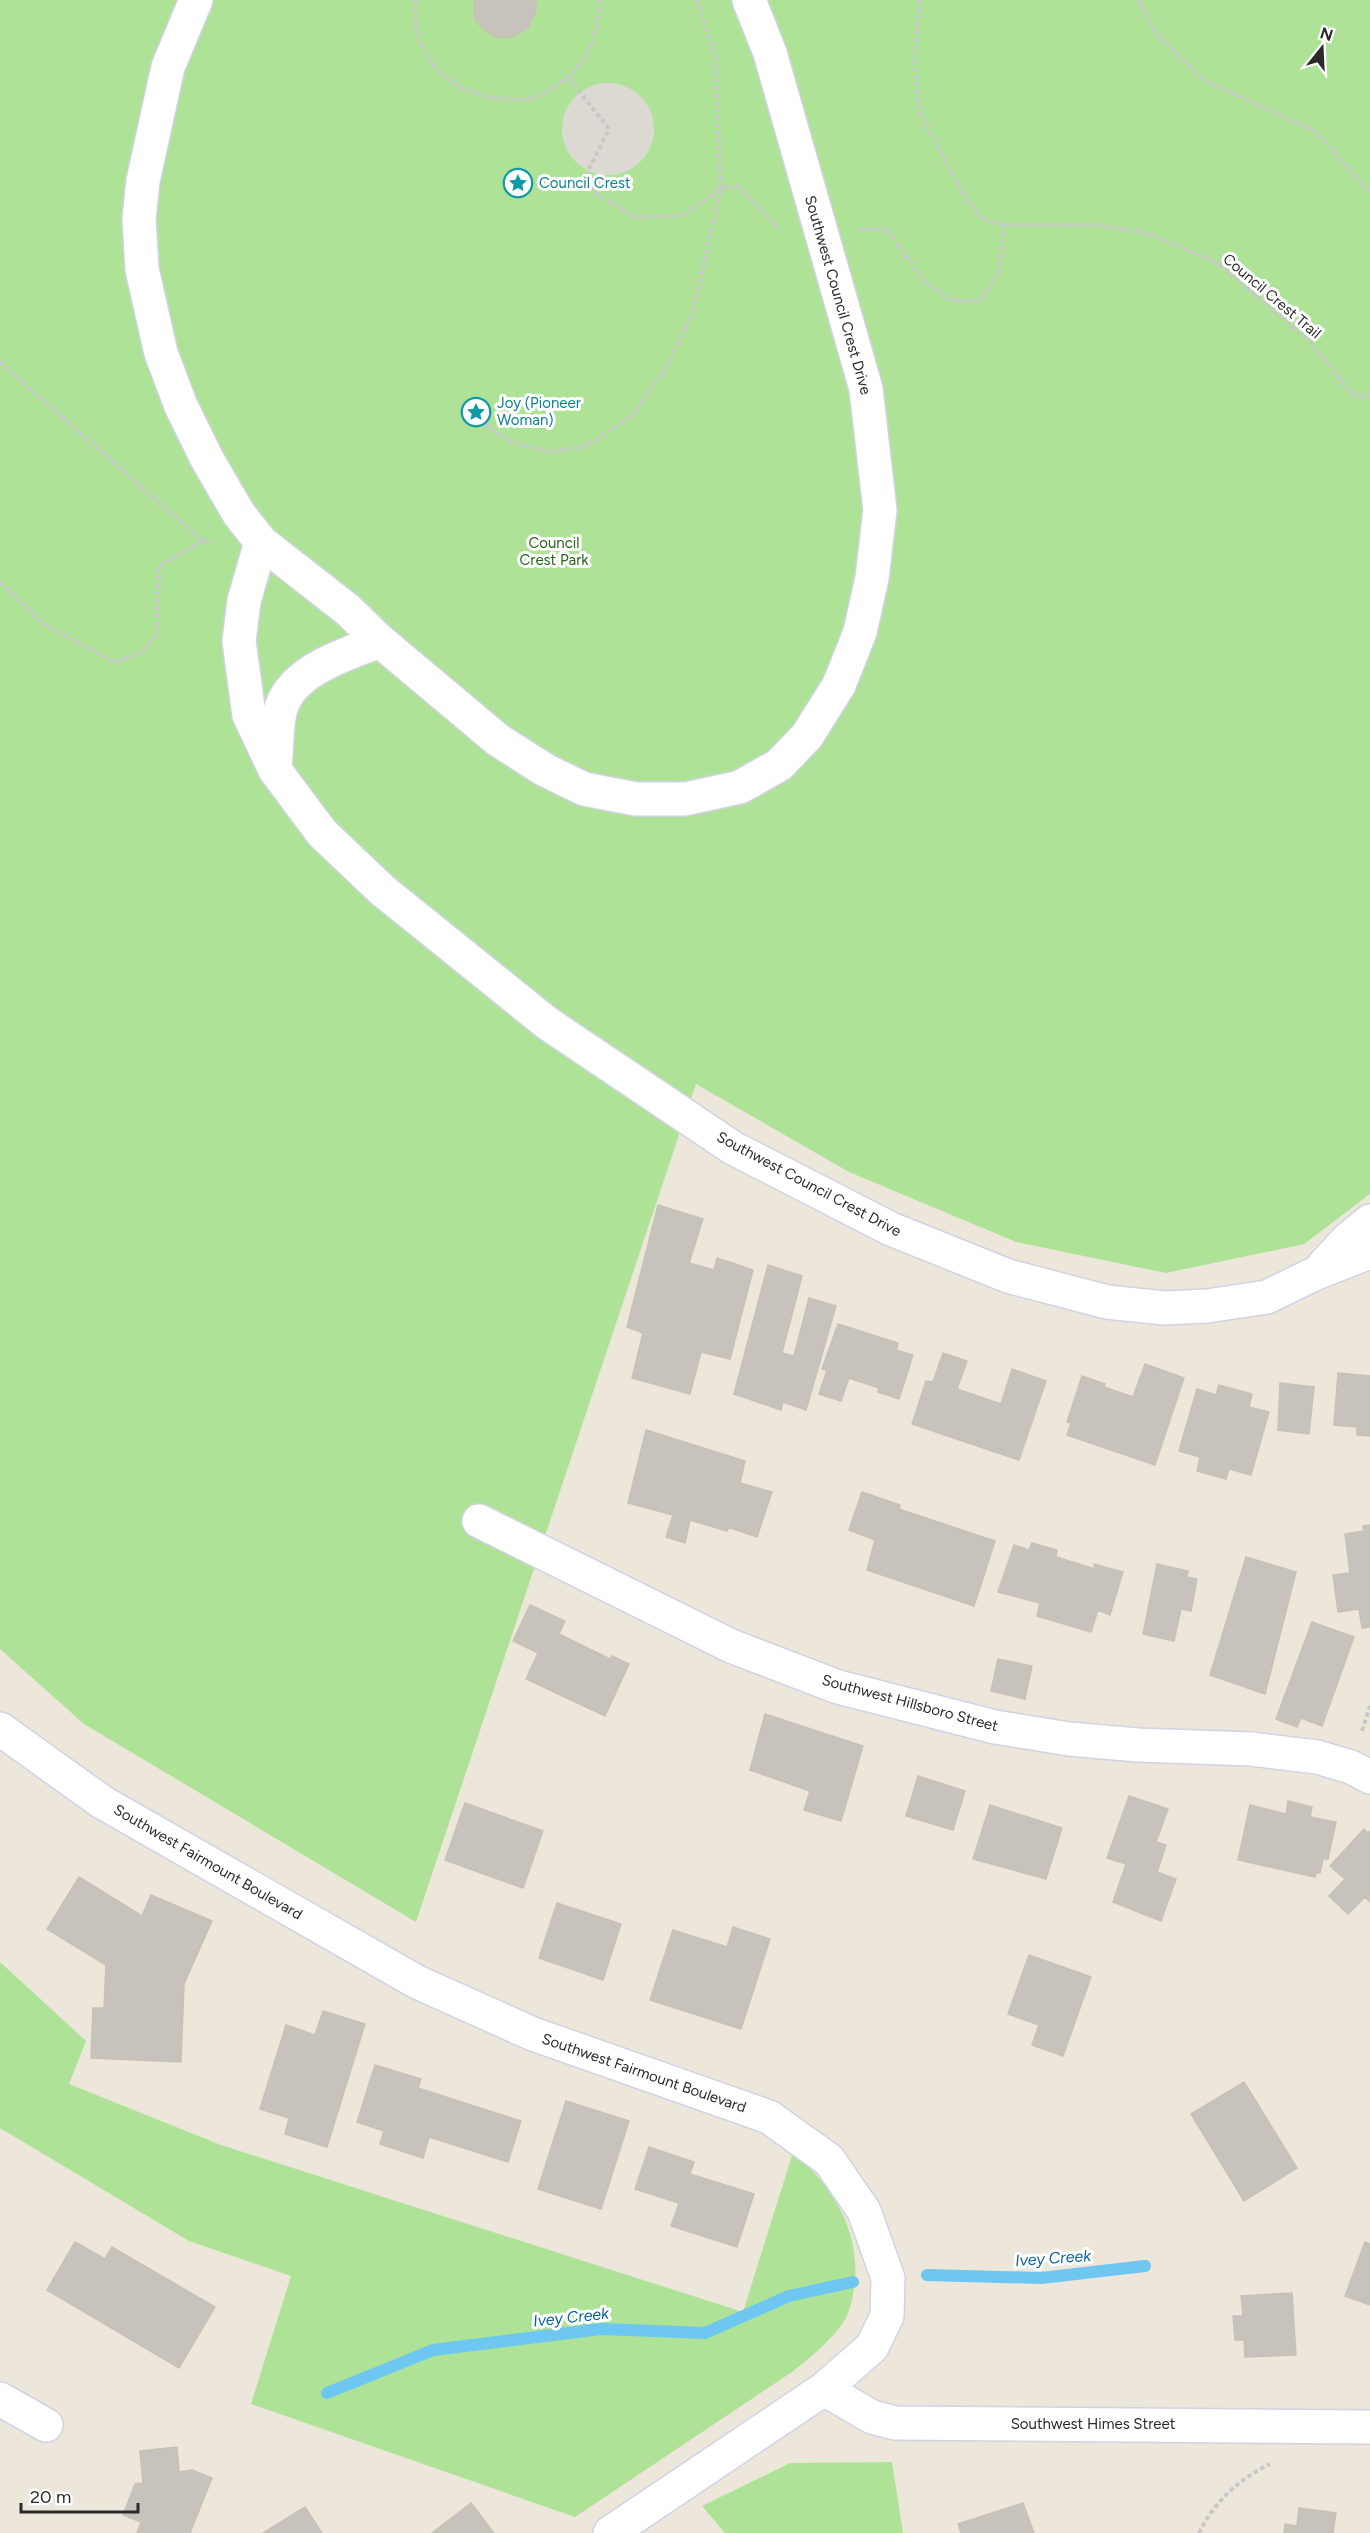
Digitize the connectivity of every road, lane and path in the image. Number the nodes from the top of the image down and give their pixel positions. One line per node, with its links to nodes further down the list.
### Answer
1 (196, 0): 18 (street, Southwest Council Crest Drive)
2 (416, 0): 8 (path)
3 (599, 0): 8 (path)
4 (697, 0): 9 (path)
5 (749, 0): 21 (street, Southwest Council Crest Drive)
6 (920, 0): 11 (path, Council Crest Trail)
7 (1139, 0): 10 (path)
8 (569, 78): 9 (path)
9 (721, 188): 13 (path); 16 (path)
10 (1370, 192)
11 (1004, 225): 12 (path); 15 (path, Council Crest Trail)
12 (854, 229)
13 (782, 232)
14 (0, 362): 17 (path)
15 (1370, 392)
16 (478, 420)
17 (203, 541): 19 (path); 20 (path)
18 (261, 542): 21 (street, Southwest Council Crest Drive); 22 (street, Southwest Council Crest Drive)
19 (222, 546)
20 (0, 582)
21 (380, 641): 22 (street)
22 (275, 770): 26 (street, Southwest Council Crest Drive)
23 (1370, 1221): 26 (street, Southwest Council Crest Drive)
24 (1370, 1252): 26 (street, Southwest Council Crest Drive)
25 (1370, 1272): 26 (street, Southwest Council Crest Drive)
26 (1316, 1273)
27 (480, 1521): 29 (street, Southwest Hillsboro Street)
28 (0, 1729): 30 (street, Southwest Fairmount Boulevard)
29 (1370, 1777)
30 (824, 2389): 33 (street, Southwest Himes Street); 35 (street, Southwest Fairmount Boulevard)
31 (0, 2399): 32 (street)
32 (46, 2425)
33 (1370, 2427)
34 (1275, 2462): 36 (path)
35 (610, 2533)
36 (1199, 2533)

